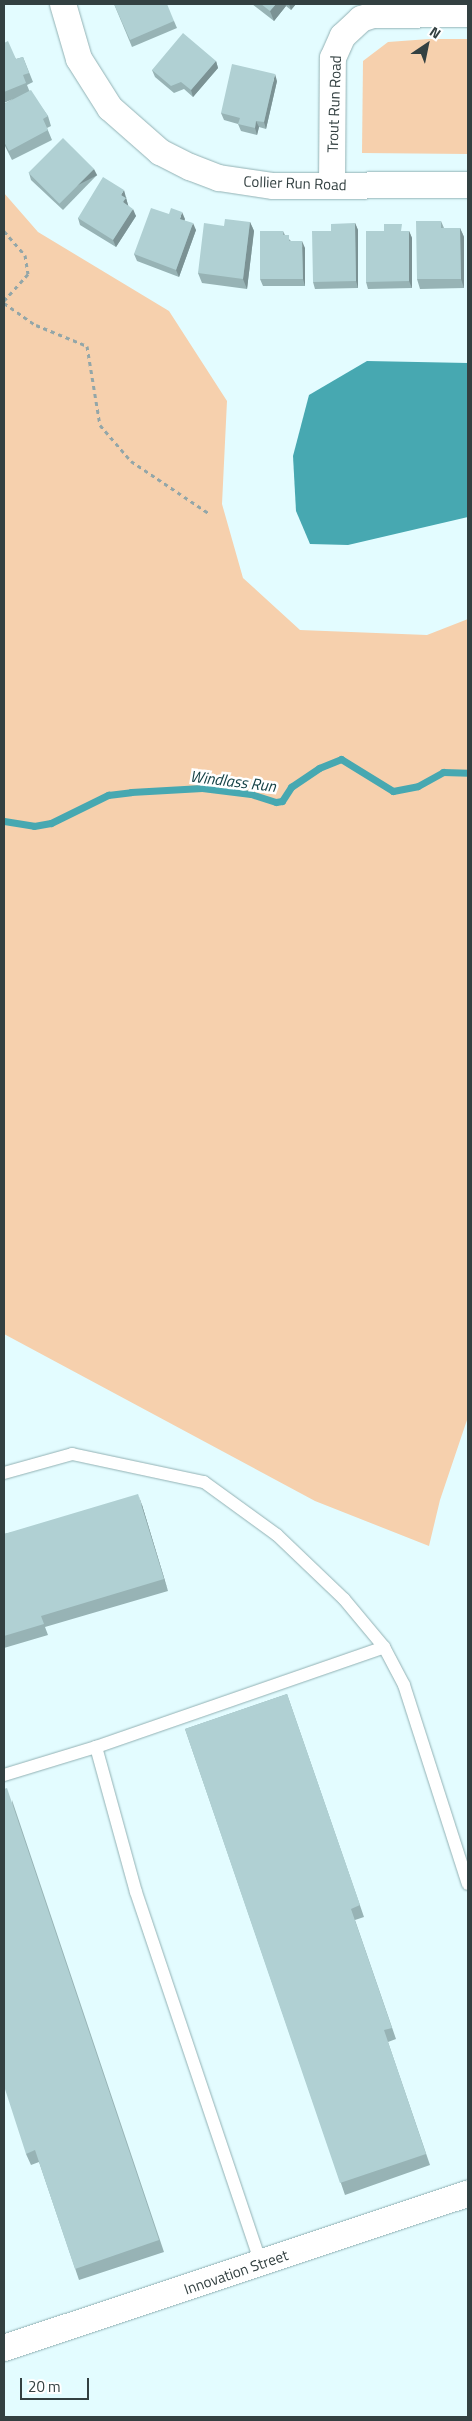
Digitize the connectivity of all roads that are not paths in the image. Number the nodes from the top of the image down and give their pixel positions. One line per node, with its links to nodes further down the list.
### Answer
1 (62, 4): 4 (street, Collier Run Road)
2 (468, 14): 4 (street, Trout Run Road)
3 (468, 185): 4 (street, Collier Run Road)
4 (332, 186)
5 (4, 1473): 6 (lane)
6 (384, 1648): 7 (lane); 9 (lane)
7 (96, 1747): 8 (lane); 11 (lane)
8 (4, 1774)
9 (468, 1884)
10 (468, 2194): 11 (street, Innovation Street)
11 (261, 2264): 12 (street, Innovation Street)
12 (4, 2348)

